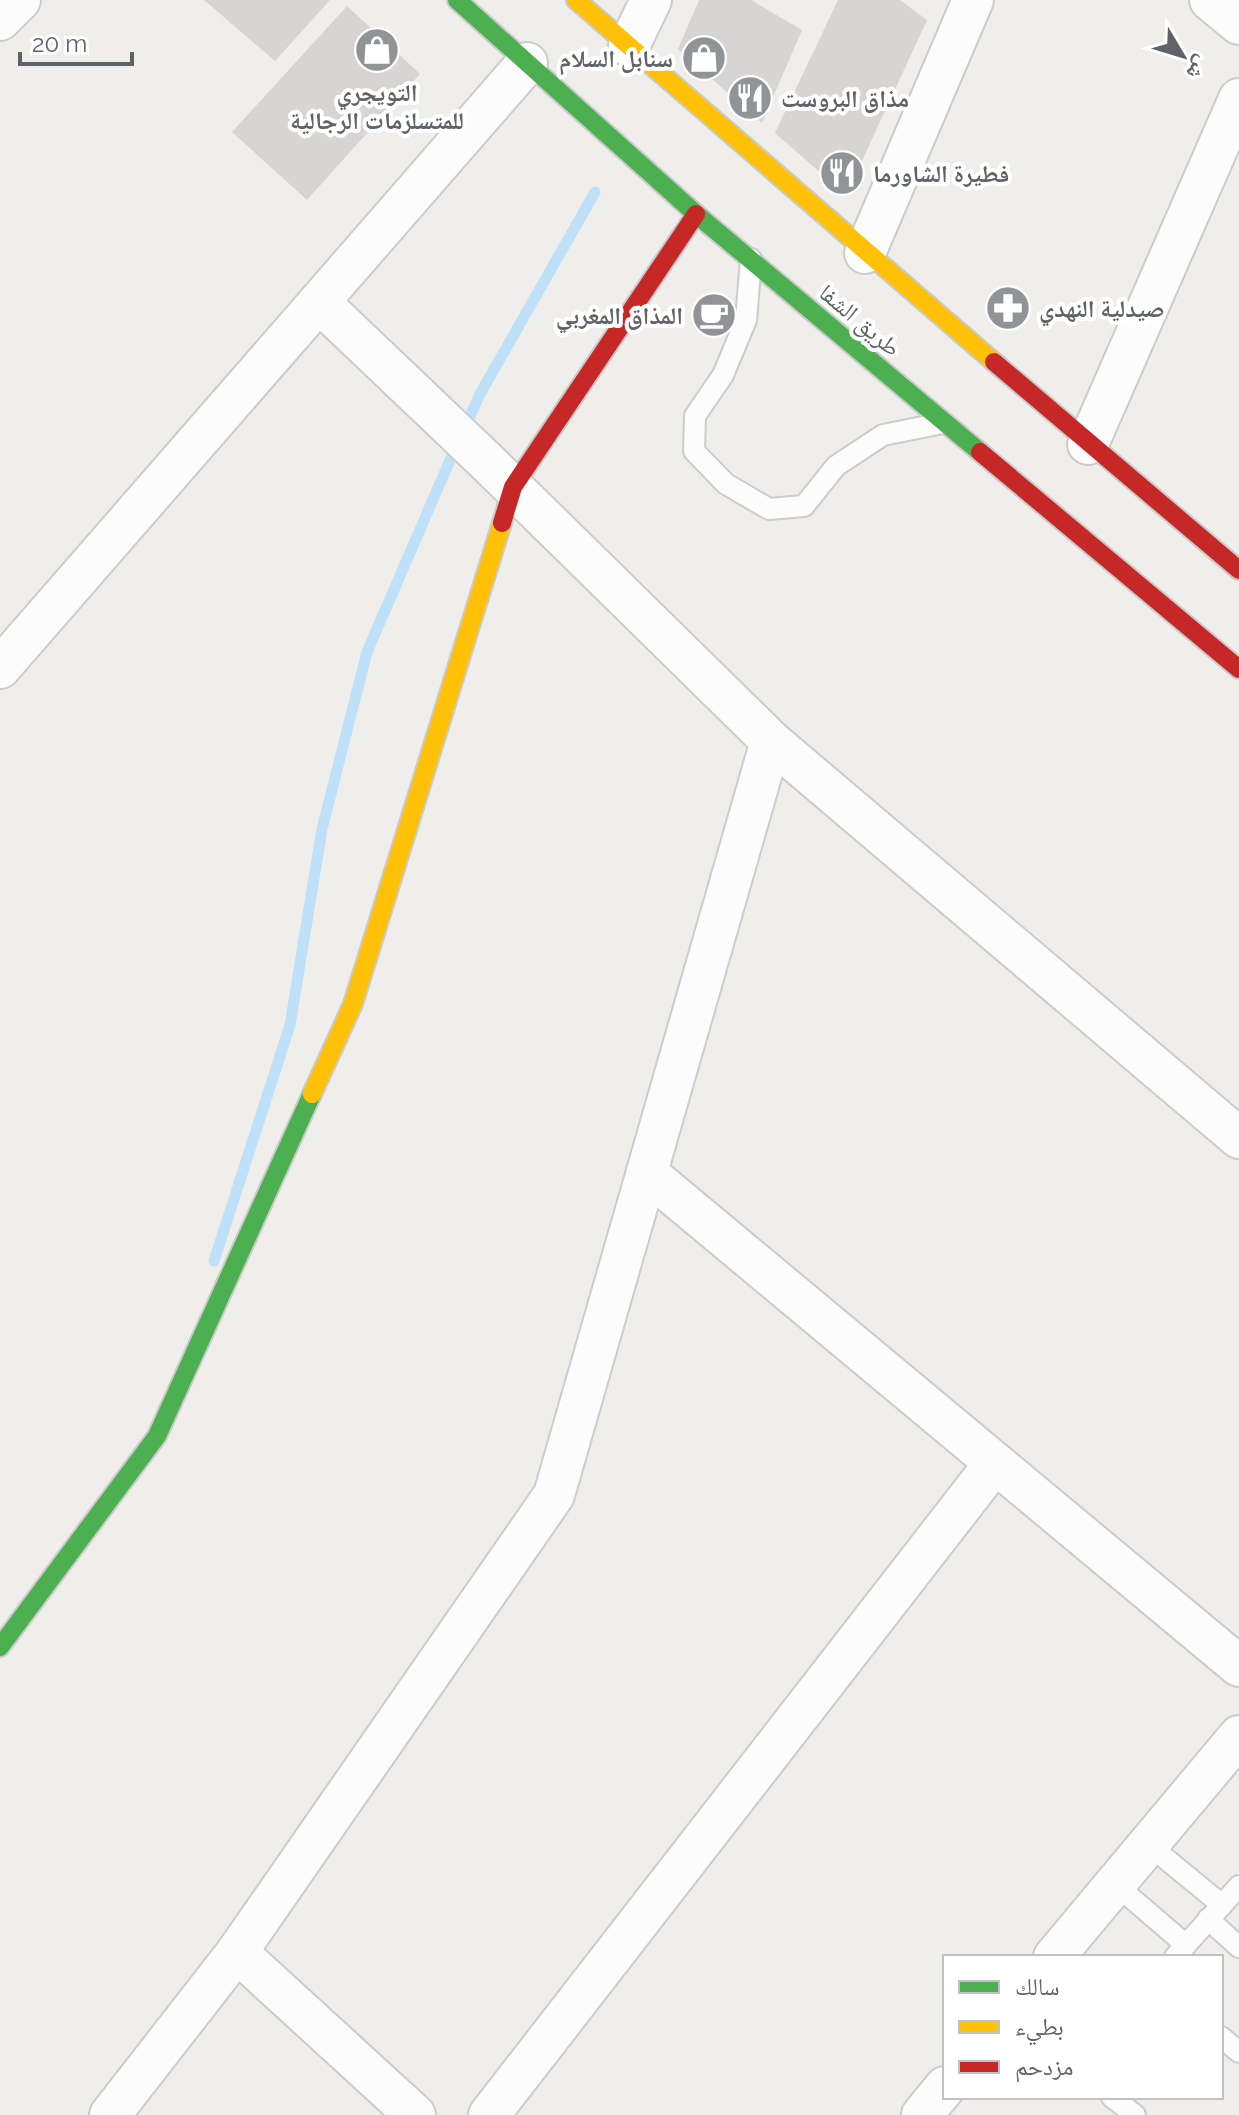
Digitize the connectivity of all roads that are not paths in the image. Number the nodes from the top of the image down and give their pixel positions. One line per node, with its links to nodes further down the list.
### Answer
1 (20, 0): 7 (street)
2 (457, 0): 10 (main road, طريق الشفا)
3 (576, 0): 9 (main road)
4 (651, 0): 9 (street)
5 (973, 0): 13 (street)
6 (1210, 0): 8 (street)
7 (0, 20)
8 (1239, 24)
9 (629, 46): 13 (main road)
10 (527, 63): 12 (main road, طريق الشفا); 15 (street)
11 (1239, 99): 17 (street)
12 (696, 214): 14 (main road, طريق الشفا); 18 (main road)
13 (865, 253): 17 (main road)
14 (751, 259): 16 (main road, طريق الشفا); 16 (lane)
15 (319, 302): 18 (street); 20 (street)
16 (946, 422): 21 (main road, طريق الشفا)
17 (1088, 444): 19 (main road)
18 (499, 474): 22 (street); 26 (main road)
19 (1239, 570)
20 (0, 668)
21 (1239, 669)
22 (771, 741): 23 (street); 24 (street)
23 (1239, 1138)
24 (647, 1173): 25 (street); 35 (street)
25 (995, 1463): 27 (street); 43 (street)
26 (0, 1647)
27 (1239, 1666)
28 (1239, 1736): 29 (street)
29 (1149, 1845): 30 (street); 32 (lane)
30 (1115, 1884): 34 (lane); 36 (street)
31 (1239, 1886): 32 (lane)
32 (1215, 1912): 33 (lane); 34 (lane)
33 (1239, 1947)
34 (1181, 1951)
35 (237, 1952): 41 (street); 42 (street)
36 (1056, 1955)
37 (1223, 2039): 38 (lane)
38 (1239, 2052)
39 (943, 2089): 44 (street)
40 (1115, 2099): 45 (lane)
41 (110, 2115)
42 (415, 2115)
43 (489, 2115)
44 (922, 2115)
45 (1135, 2115)

